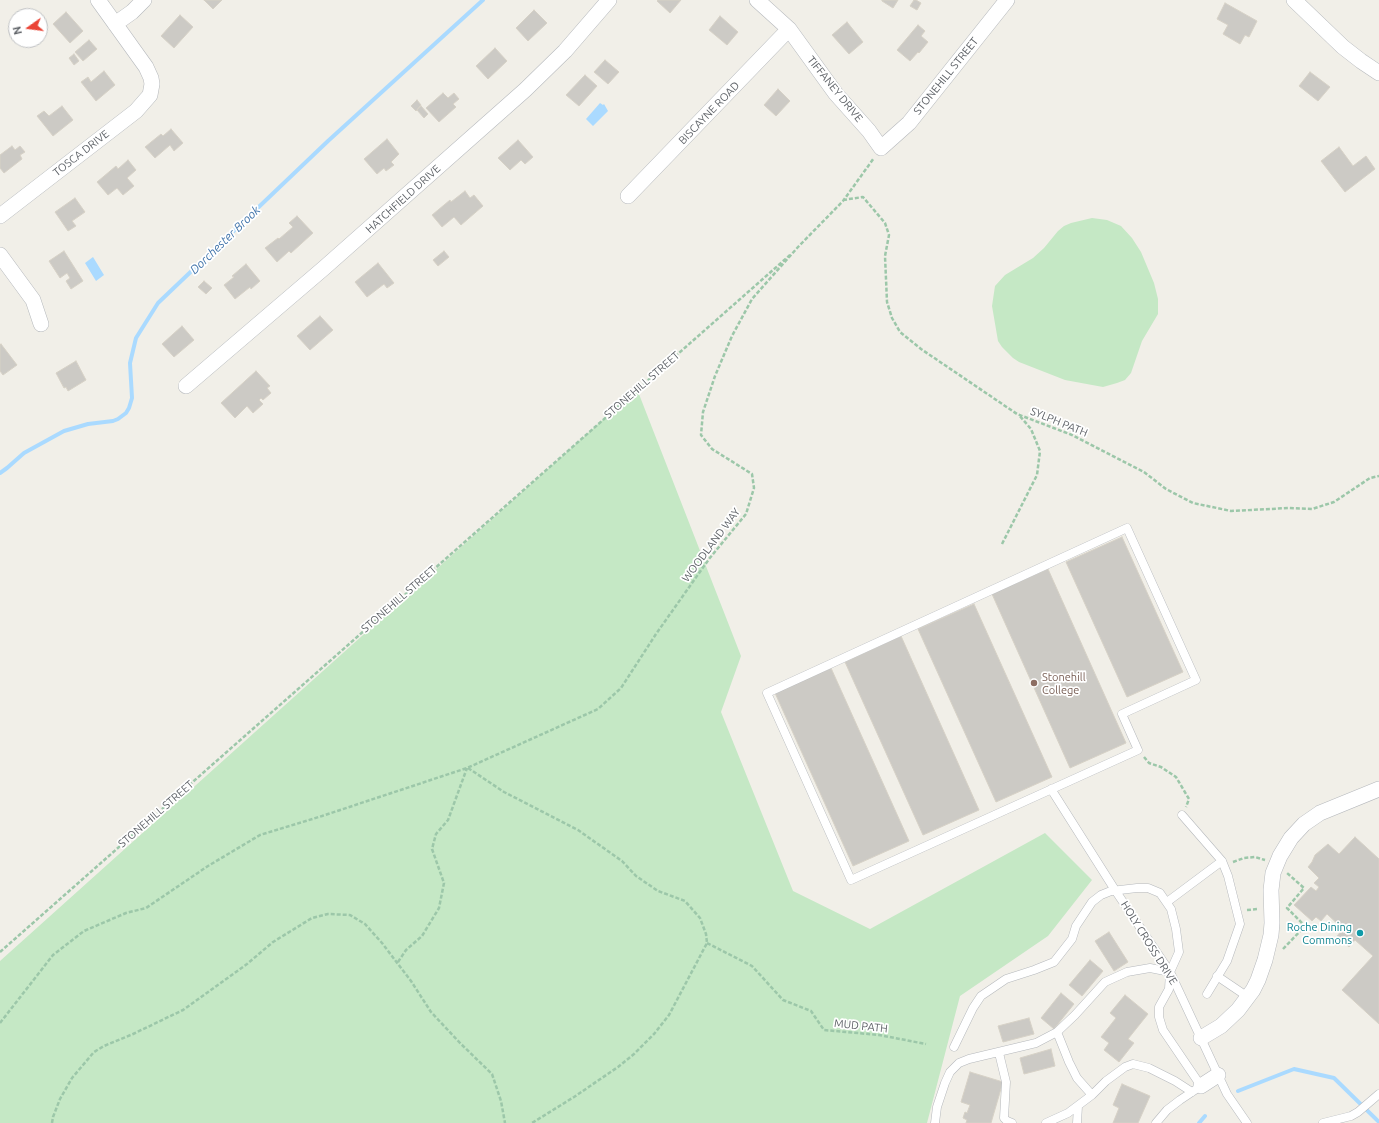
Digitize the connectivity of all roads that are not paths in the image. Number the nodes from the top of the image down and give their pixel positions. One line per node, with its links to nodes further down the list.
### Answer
1 (98, 0): 7 (street)
2 (144, 0): 7 (street)
3 (609, 0): 15 (street, HATCHFIELD DRIVE)
4 (757, 0): 8 (street, TIFFANEY DRIVE)
5 (1007, 0): 10 (street, STONEHILL STREET)
6 (1294, 0): 9 (street)
7 (115, 24): 12 (street, TOSCA DRIVE)
8 (789, 29): 10 (street, TIFFANEY DRIVE); 11 (street, BISCAYNE ROAD)
9 (1379, 73)
10 (881, 148)
11 (628, 196)
12 (0, 216)
13 (0, 255): 14 (street)
14 (41, 324)
15 (186, 386)
16 (1051, 789): 16 (lane); 20 (lane, HOLY CROSS DRIVE)
17 (1379, 789): 25 (street)
18 (1182, 815): 19 (lane)
19 (1223, 864): 21 (lane); 23 (lane)
20 (1115, 890): 21 (lane); 22 (lane, HOLY CROSS DRIVE); 28 (lane)
21 (1167, 902): 22 (lane)
22 (1170, 972): 26 (lane); 27 (lane, HOLY CROSS DRIVE); 31 (lane)
23 (1218, 976): 24 (lane); 25 (lane)
24 (1207, 994)
25 (1248, 996): 27 (street)
26 (1057, 1032): 29 (lane); 32 (lane)
27 (1201, 1038): 30 (lane, HOLY CROSS DRIVE)
28 (954, 1047)
29 (999, 1053): 35 (lane); 36 (lane)
30 (1218, 1075): 31 (street); 40 (lane, HOLY CROSS DRIVE)
31 (1196, 1089): 32 (lane); 39 (lane)
32 (1092, 1094): 34 (lane)
33 (1379, 1094): 41 (lane)
34 (1078, 1106): 37 (lane); 38 (lane)
35 (935, 1123)
36 (1012, 1123)
37 (1046, 1123)
38 (1077, 1123)
39 (1156, 1123)
40 (1247, 1123)
41 (1323, 1123)

